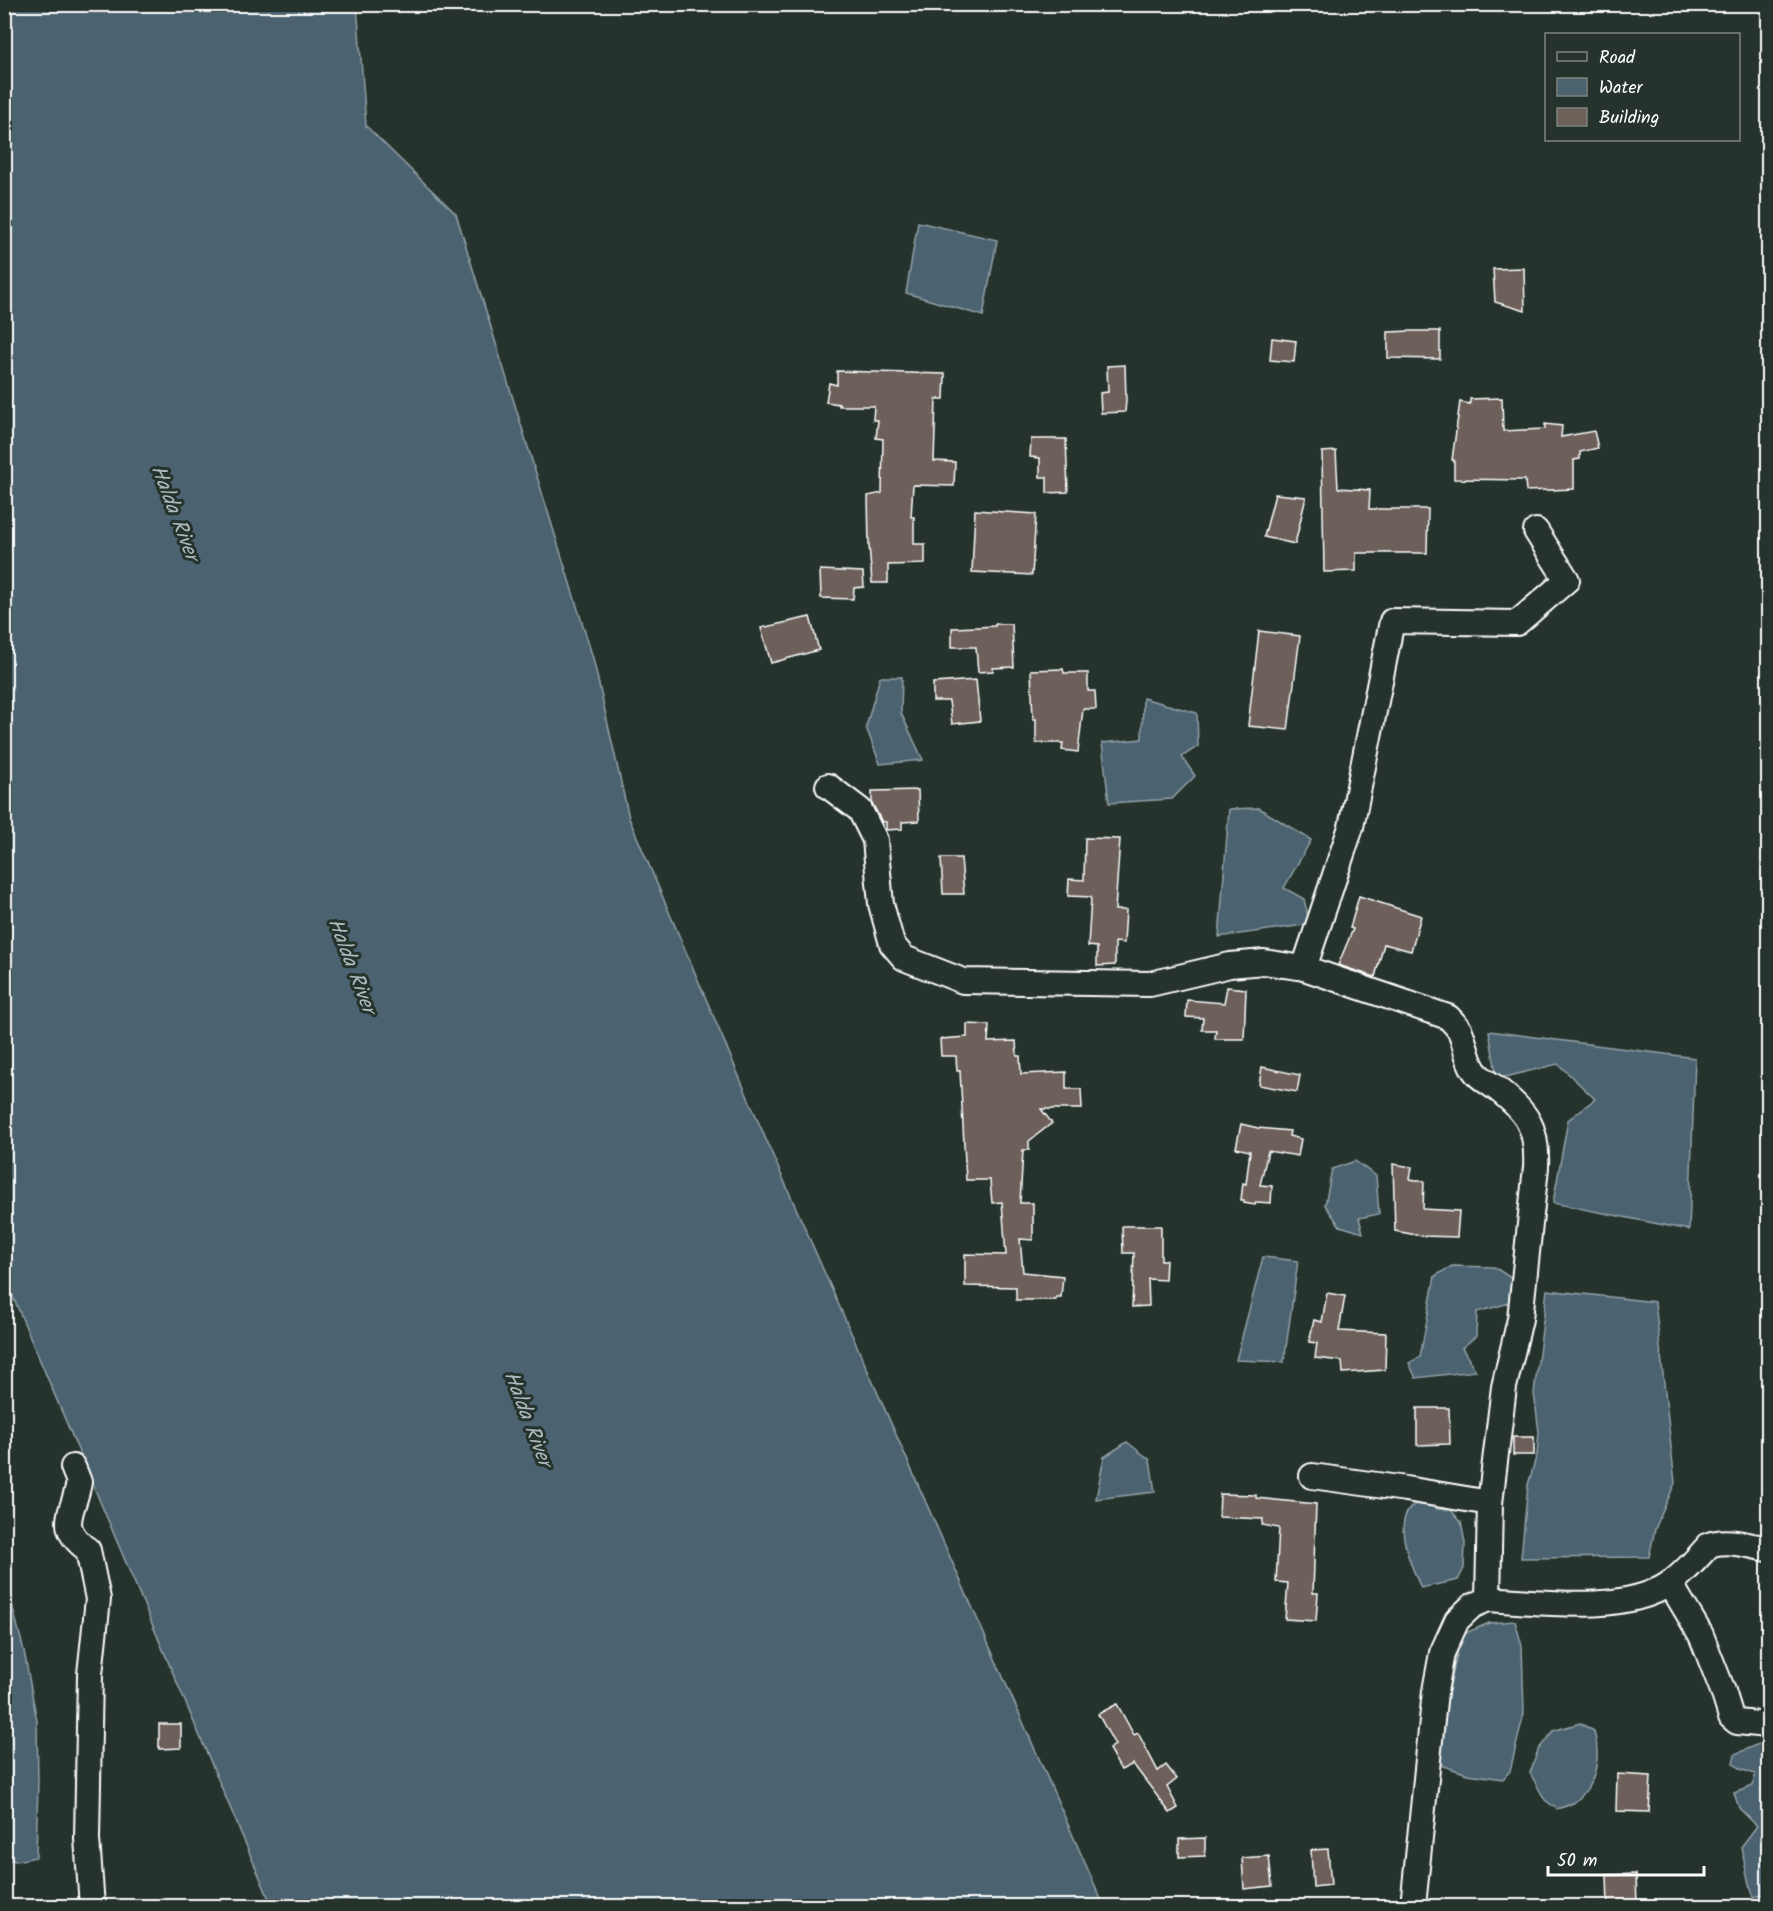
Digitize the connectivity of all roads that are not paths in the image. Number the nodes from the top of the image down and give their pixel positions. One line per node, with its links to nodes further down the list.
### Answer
1 (1536, 531): 3 (street)
2 (828, 786): 3 (street)
3 (1304, 968): 6 (street)
4 (73, 1467): 11 (street)
5 (1312, 1476): 6 (street)
6 (1490, 1503): 9 (street)
7 (1768, 1549): 8 (street)
8 (1670, 1583): 9 (street); 10 (street)
9 (1488, 1599): 12 (street)
10 (1768, 1725)
11 (92, 1906)
12 (1413, 1906)

